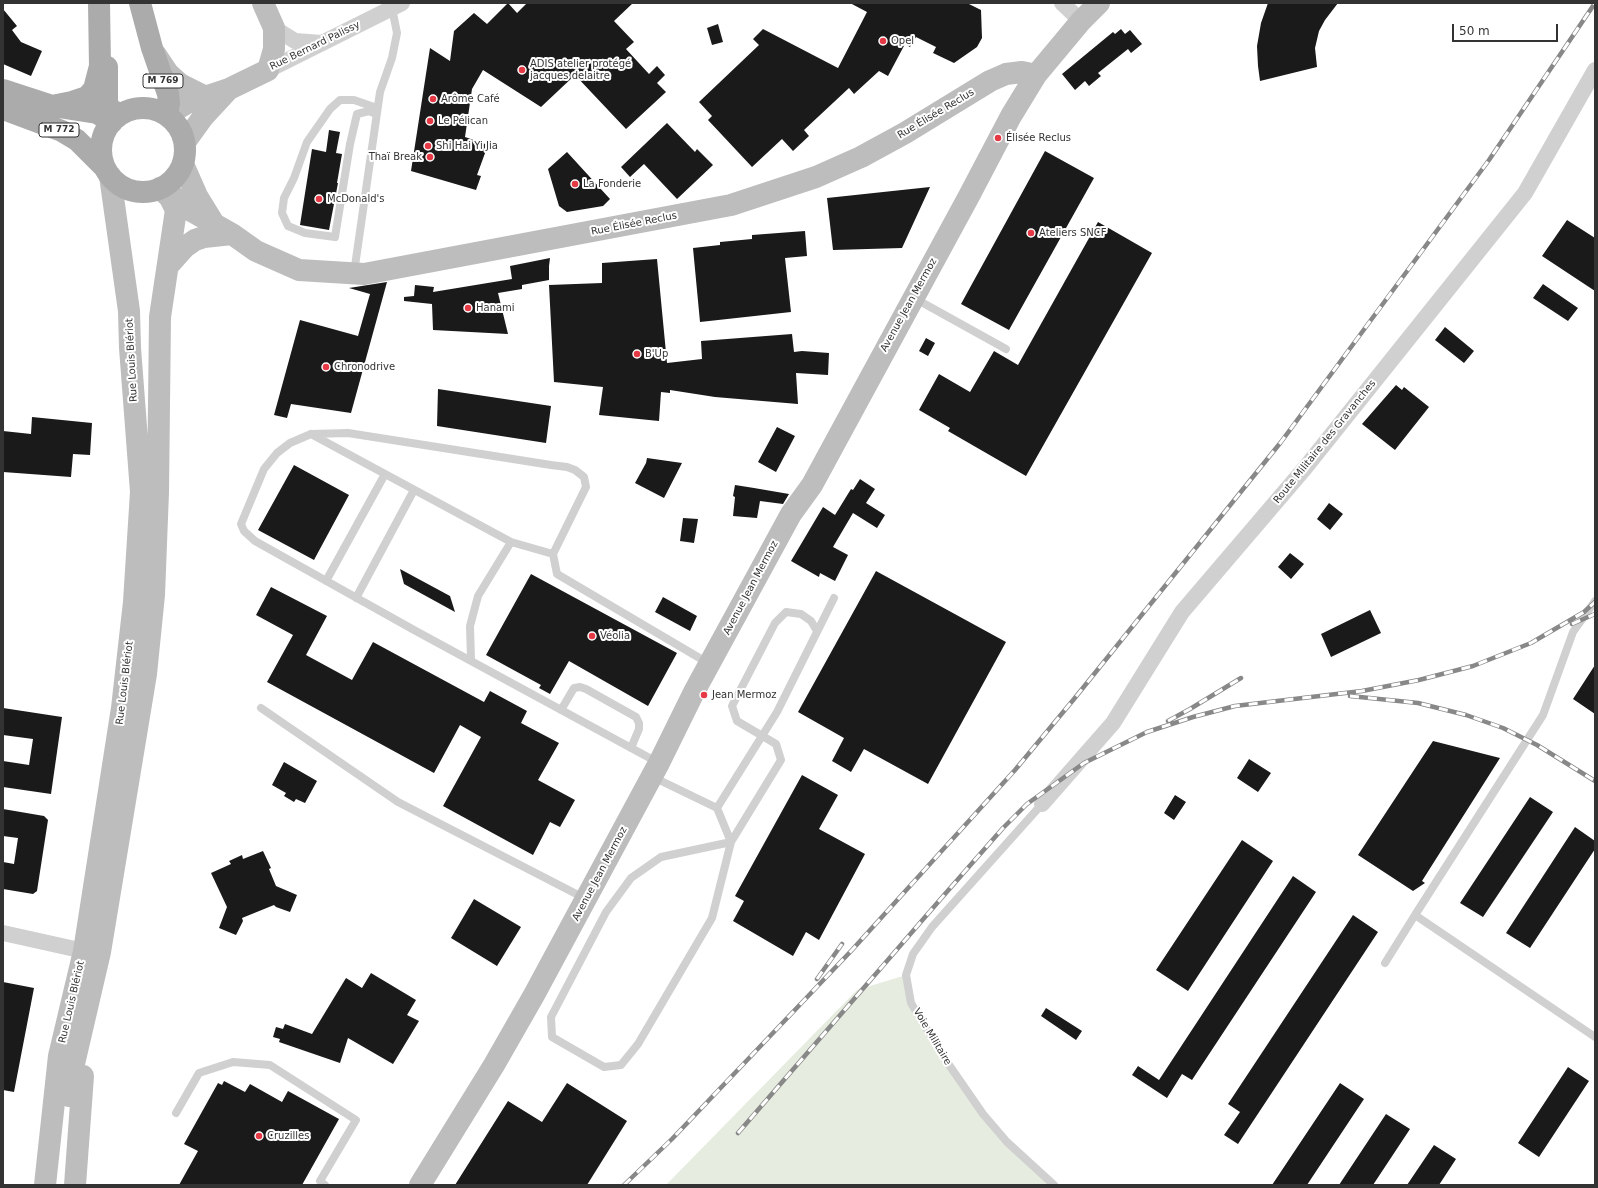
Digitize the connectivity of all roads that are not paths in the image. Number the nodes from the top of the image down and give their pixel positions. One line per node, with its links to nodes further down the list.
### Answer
1 (99, 3): 20 (main road)
2 (103, 3): 24 (main road)
3 (140, 3): 11 (main road, M 769)
4 (263, 3): 9 (main road)
5 (1062, 3): 8 (street)
6 (1099, 3): 8 (main road, Avenue Jean Mermoz)
7 (397, 6): 10 (street, Rue Bernard Palissy); 22 (lane)
8 (1081, 21): 14 (main road, Avenue Jean Mermoz)
9 (274, 28): 10 (street); 12 (main road)
10 (322, 43): 12 (street, Rue Bernard Palissy)
11 (152, 48): 18 (main road); 23 (main road, M 769)
12 (268, 70): 16 (main road, Rue Bernard Palissy)
13 (1595, 70): 51 (street, Route Militaire des Gravanches)
14 (1036, 75): 31 (main road, Rue Élisée Reclus); 32 (main road, Avenue Jean Mermoz)
15 (3, 86): 19 (street)
16 (229, 89): 18 (main road, Rue Bernard Palissy); 25 (main road, Rue Bernard Palissy)
17 (3, 90): 19 (main road, M 772)
18 (206, 96): 23 (main road, Rue Bernard Palissy)
19 (30, 98): 20 (main road, M 772)
20 (52, 106): 24 (main road, M 772)
21 (3, 109): 27 (main road, M 772)
22 (377, 111): 22 (lane); 31 (lane)
23 (167, 115): 24 (main road); 25 (main road)
24 (116, 118): 27 (main road)
25 (185, 142): 26 (main road)
26 (183, 164): 28 (main road); 29 (main road, Rue Élisée Reclus)
27 (108, 172): 28 (main road); 57 (main road, Rue Louis Blériot)
28 (162, 187): 29 (main road, Rue Élisée Reclus); 30 (main road, Rue Louis Blériot)
29 (223, 229): 30 (main road); 31 (main road, Rue Élisée Reclus)
30 (168, 266): 59 (main road, Rue Louis Blériot)
31 (354, 274)
32 (913, 297): 33 (lane); 45 (main road, Avenue Jean Mermoz)
33 (1006, 348)
34 (311, 434): 35 (lane); 38 (lane); 39 (lane)
35 (385, 474): 36 (lane); 39 (lane)
36 (414, 490): 37 (lane); 40 (lane)
37 (511, 542): 38 (lane); 44 (lane)
38 (553, 554): 45 (lane)
39 (326, 581): 40 (lane)
40 (356, 598): 44 (lane)
41 (834, 598): 43 (lane)
42 (1595, 601): 55 (lane)
43 (817, 632): 48 (lane); 48 (lane)
44 (471, 660): 47 (lane)
45 (710, 664): 50 (main road, Avenue Jean Mermoz)
46 (261, 708): 54 (lane)
47 (561, 710): 49 (lane); 49 (lane)
48 (762, 736): 52 (lane); 53 (lane)
49 (631, 748): 50 (lane)
50 (656, 770): 52 (lane); 54 (main road, Avenue Jean Mermoz)
51 (1042, 804): 69 (lane, Voie Militaire)
52 (717, 808): 53 (lane)
53 (731, 842): 53 (lane)
54 (587, 899): 68 (main road, Avenue Jean Mermoz)
55 (1415, 915): 58 (lane); 60 (lane)
56 (3, 933): 57 (street)
57 (84, 951): 61 (main road, Rue Louis Blériot)
58 (1385, 963)
59 (87, 1009): 65 (main road, Rue Louis Blériot); 66 (main road)
60 (1595, 1037)
61 (59, 1056): 63 (main road); 64 (main road, Rue Louis Blériot)
62 (176, 1113): 67 (lane)
63 (32, 1185)
64 (45, 1185)
65 (56, 1185)
66 (75, 1185)
67 (325, 1185)
68 (420, 1185)
69 (1054, 1185)

